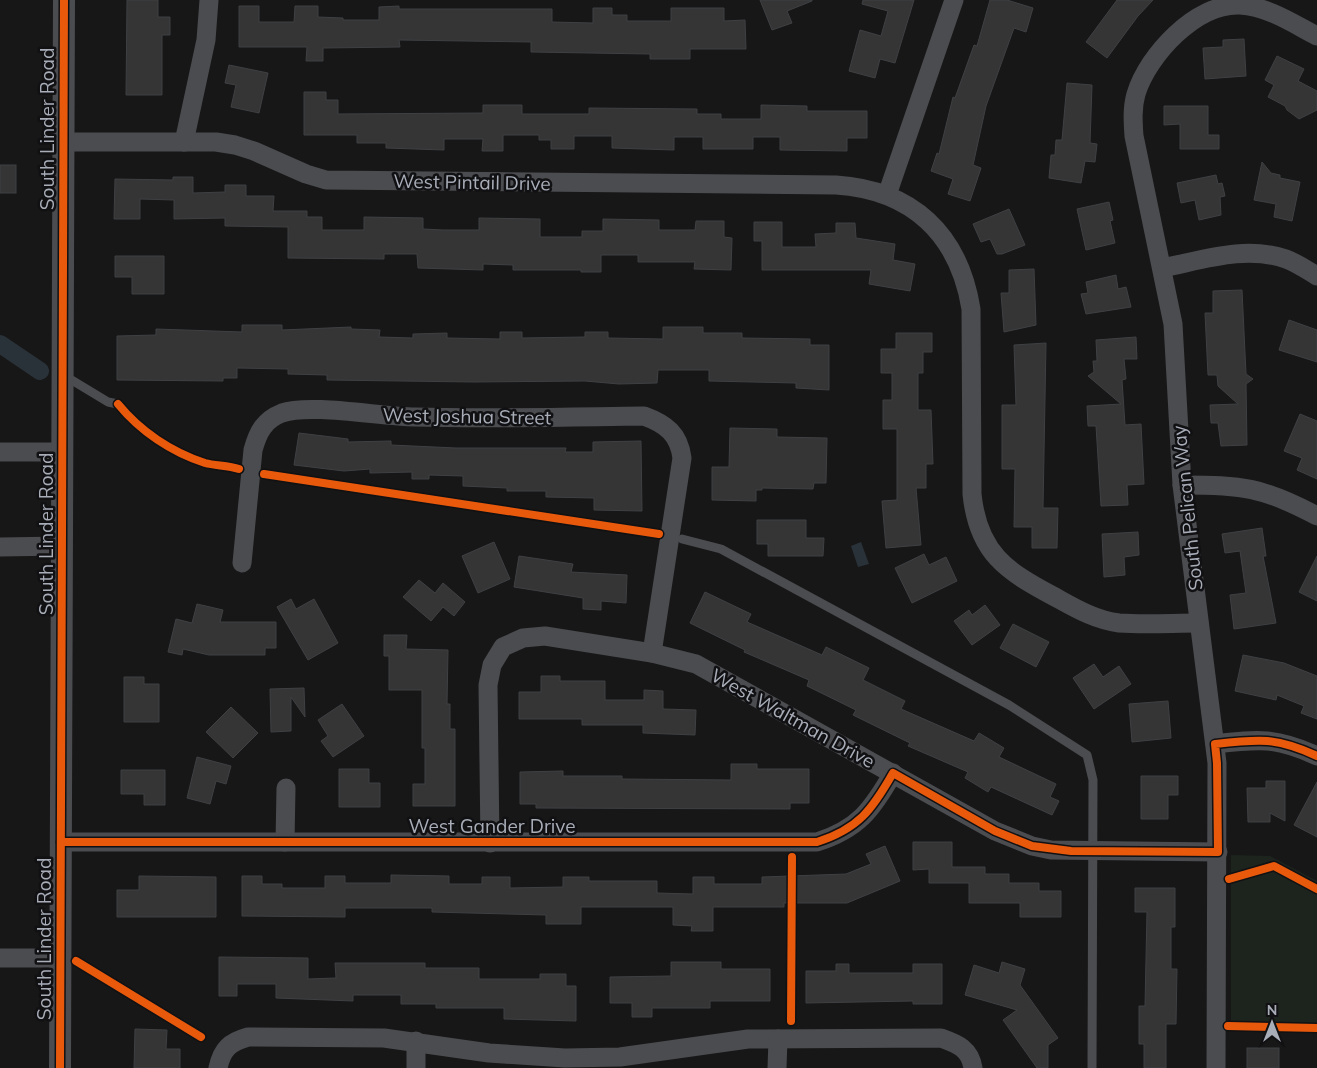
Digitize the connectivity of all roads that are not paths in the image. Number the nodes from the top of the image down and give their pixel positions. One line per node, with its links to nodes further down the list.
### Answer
1 (64, 0): 5 (street, South Linder Road)
2 (208, 0): 6 (street)
3 (954, 0): 7 (street)
4 (1317, 36): 8 (street, South Pelican Way)
5 (63, 142): 6 (street, West Pintail Drive); 10 (street, South Linder Road)
6 (184, 142): 7 (street, West Pintail Drive)
7 (887, 195): 20 (street, West Pintail Drive)
8 (1162, 268): 9 (street); 14 (street, South Pelican Way)
9 (1317, 276)
10 (62, 374): 11 (lane); 13 (street, South Linder Road)
11 (118, 404)
12 (0, 452): 13 (street)
13 (62, 452): 17 (street, South Linder Road)
14 (1182, 485): 15 (street); 20 (street, South Pelican Way)
15 (1317, 516)
16 (682, 539): 29 (lane)
17 (62, 546): 18 (street); 26 (street, South Linder Road)
18 (0, 547)
19 (242, 563): 21 (street, West Joshua Street)
20 (1199, 623): 22 (street, South Pelican Way)
21 (652, 653): 24 (street, West Waltman Drive); 28 (street, West Waltman Drive)
22 (1215, 744): 23 (street); 30 (street, South Pelican Way)
23 (1317, 756)
24 (893, 773): 28 (street, West Gander Drive); 29 (street, West Waltman Drive)
25 (286, 788): 27 (street)
26 (61, 842): 27 (street, West Gander Drive); 32 (street, South Linder Road)
27 (285, 842): 28 (street, West Gander Drive)
28 (490, 842)
29 (1094, 851): 30 (street, West Waltman Drive); 40 (lane)
30 (1218, 852): 41 (street, South Pelican Way)
31 (0, 958): 32 (street)
32 (60, 958): 35 (street, South Linder Road)
33 (778, 1039): 34 (street); 38 (street); 39 (street)
34 (416, 1041): 36 (street); 37 (street)
35 (60, 1068)
36 (218, 1068)
37 (416, 1068)
38 (778, 1068)
39 (973, 1068)
40 (1092, 1068)
41 (1216, 1068)

